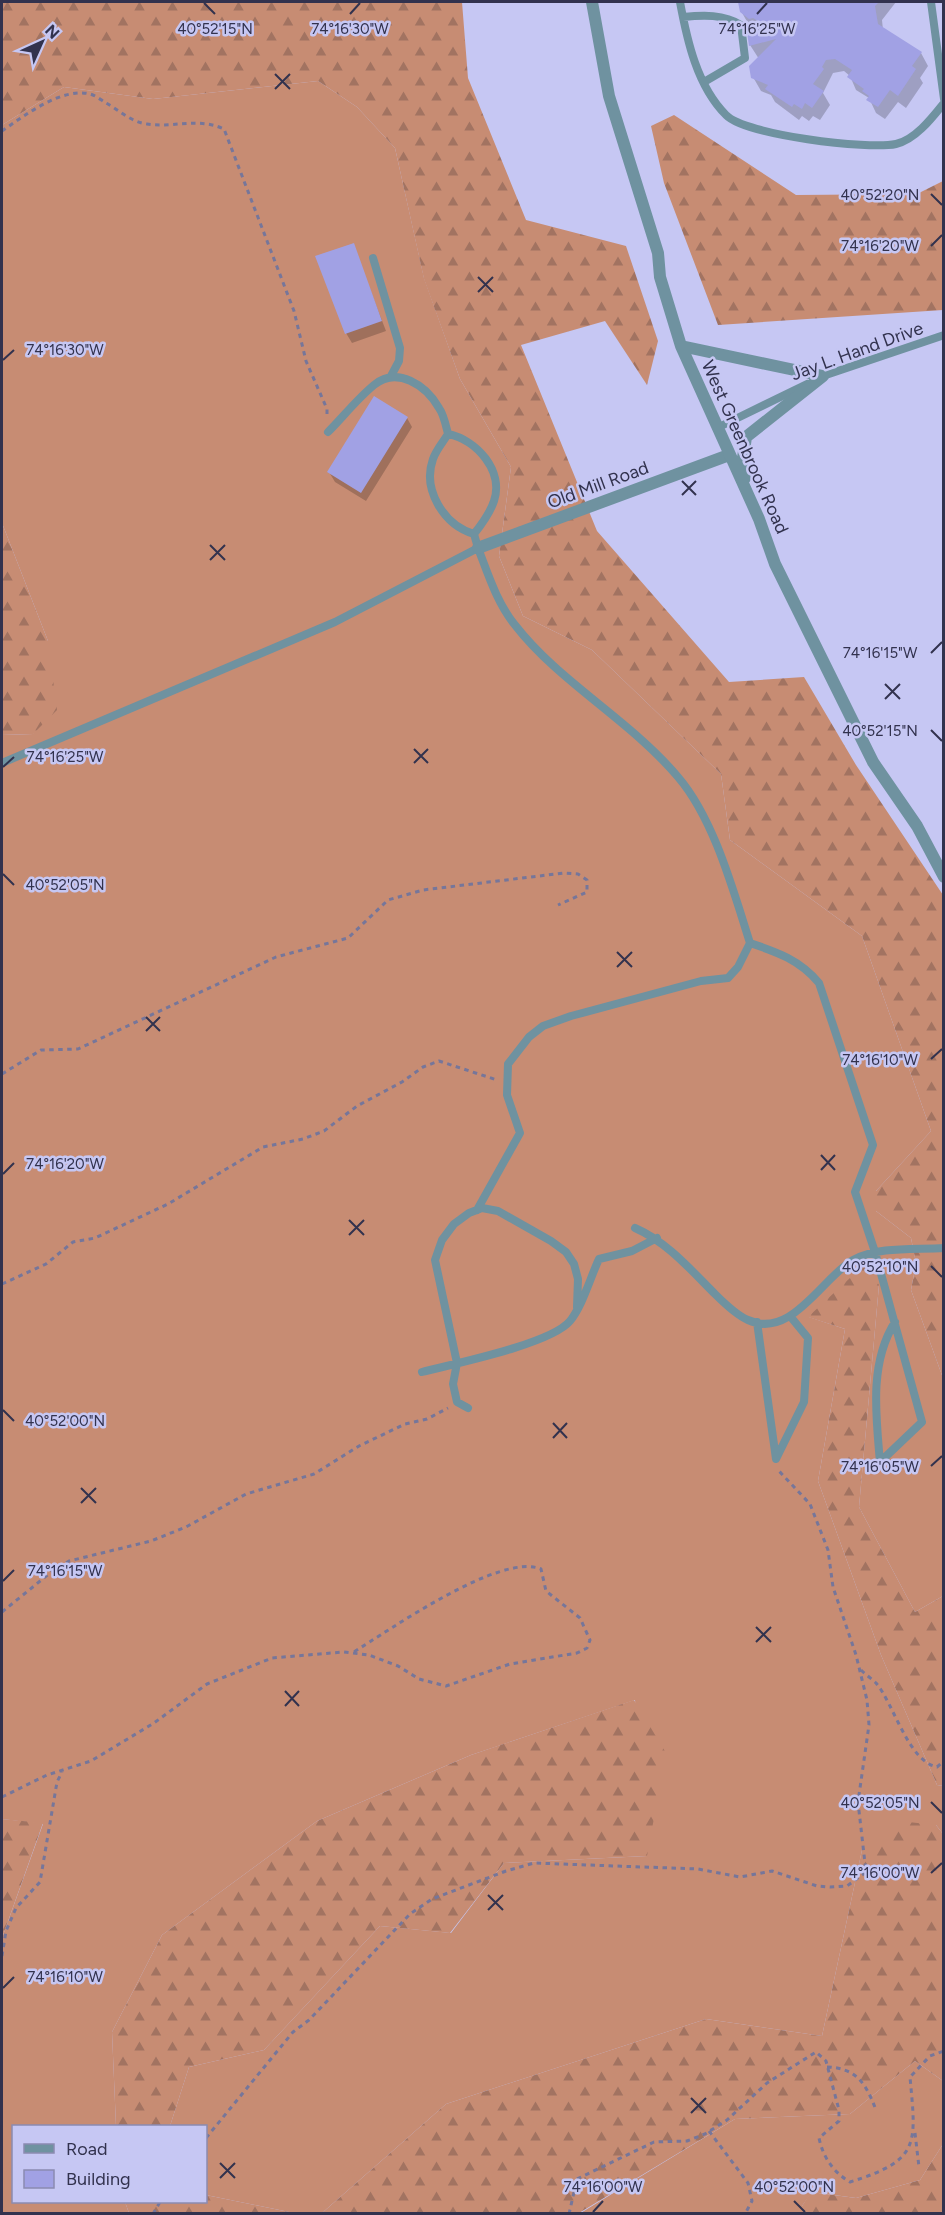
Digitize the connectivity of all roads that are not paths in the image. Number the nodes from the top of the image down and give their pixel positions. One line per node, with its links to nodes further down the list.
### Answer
1 (592, 2): 9 (street, West Greenbrook Road)
2 (680, 2): 4 (lane)
3 (931, 2): 6 (lane)
4 (683, 17): 5 (lane); 5 (lane)
5 (704, 82): 6 (lane)
6 (944, 101)
7 (372, 258): 10 (lane)
8 (944, 336): 11 (lane, Jay L. Hand Drive)
9 (681, 346): 11 (street); 12 (street, West Greenbrook Road)
10 (392, 376): 13 (lane); 14 (lane)
11 (823, 376): 12 (lane, Jay L. Hand Drive); 16 (street)
12 (717, 428): 15 (street, West Greenbrook Road)
13 (328, 432)
14 (448, 434): 17 (lane); 17 (lane)
15 (729, 455): 16 (street, West Greenbrook Road); 18 (street, Old Mill Road)
16 (759, 519): 20 (street, West Greenbrook Road)
17 (474, 534): 18 (lane)
18 (478, 548): 19 (lane); 21 (lane)
19 (2, 763)
20 (944, 877)
21 (750, 943): 22 (lane); 26 (lane)
22 (477, 1210): 27 (lane); 31 (lane)
23 (635, 1228): 24 (lane)
24 (657, 1238): 27 (lane); 29 (lane)
25 (944, 1248): 26 (lane)
26 (875, 1252): 28 (lane); 30 (lane)
27 (577, 1307): 31 (lane)
28 (790, 1316): 29 (lane); 29 (lane)
29 (757, 1322)
30 (895, 1322): 30 (lane)
31 (457, 1363): 32 (lane); 33 (lane)
32 (422, 1372)
33 (468, 1408)

